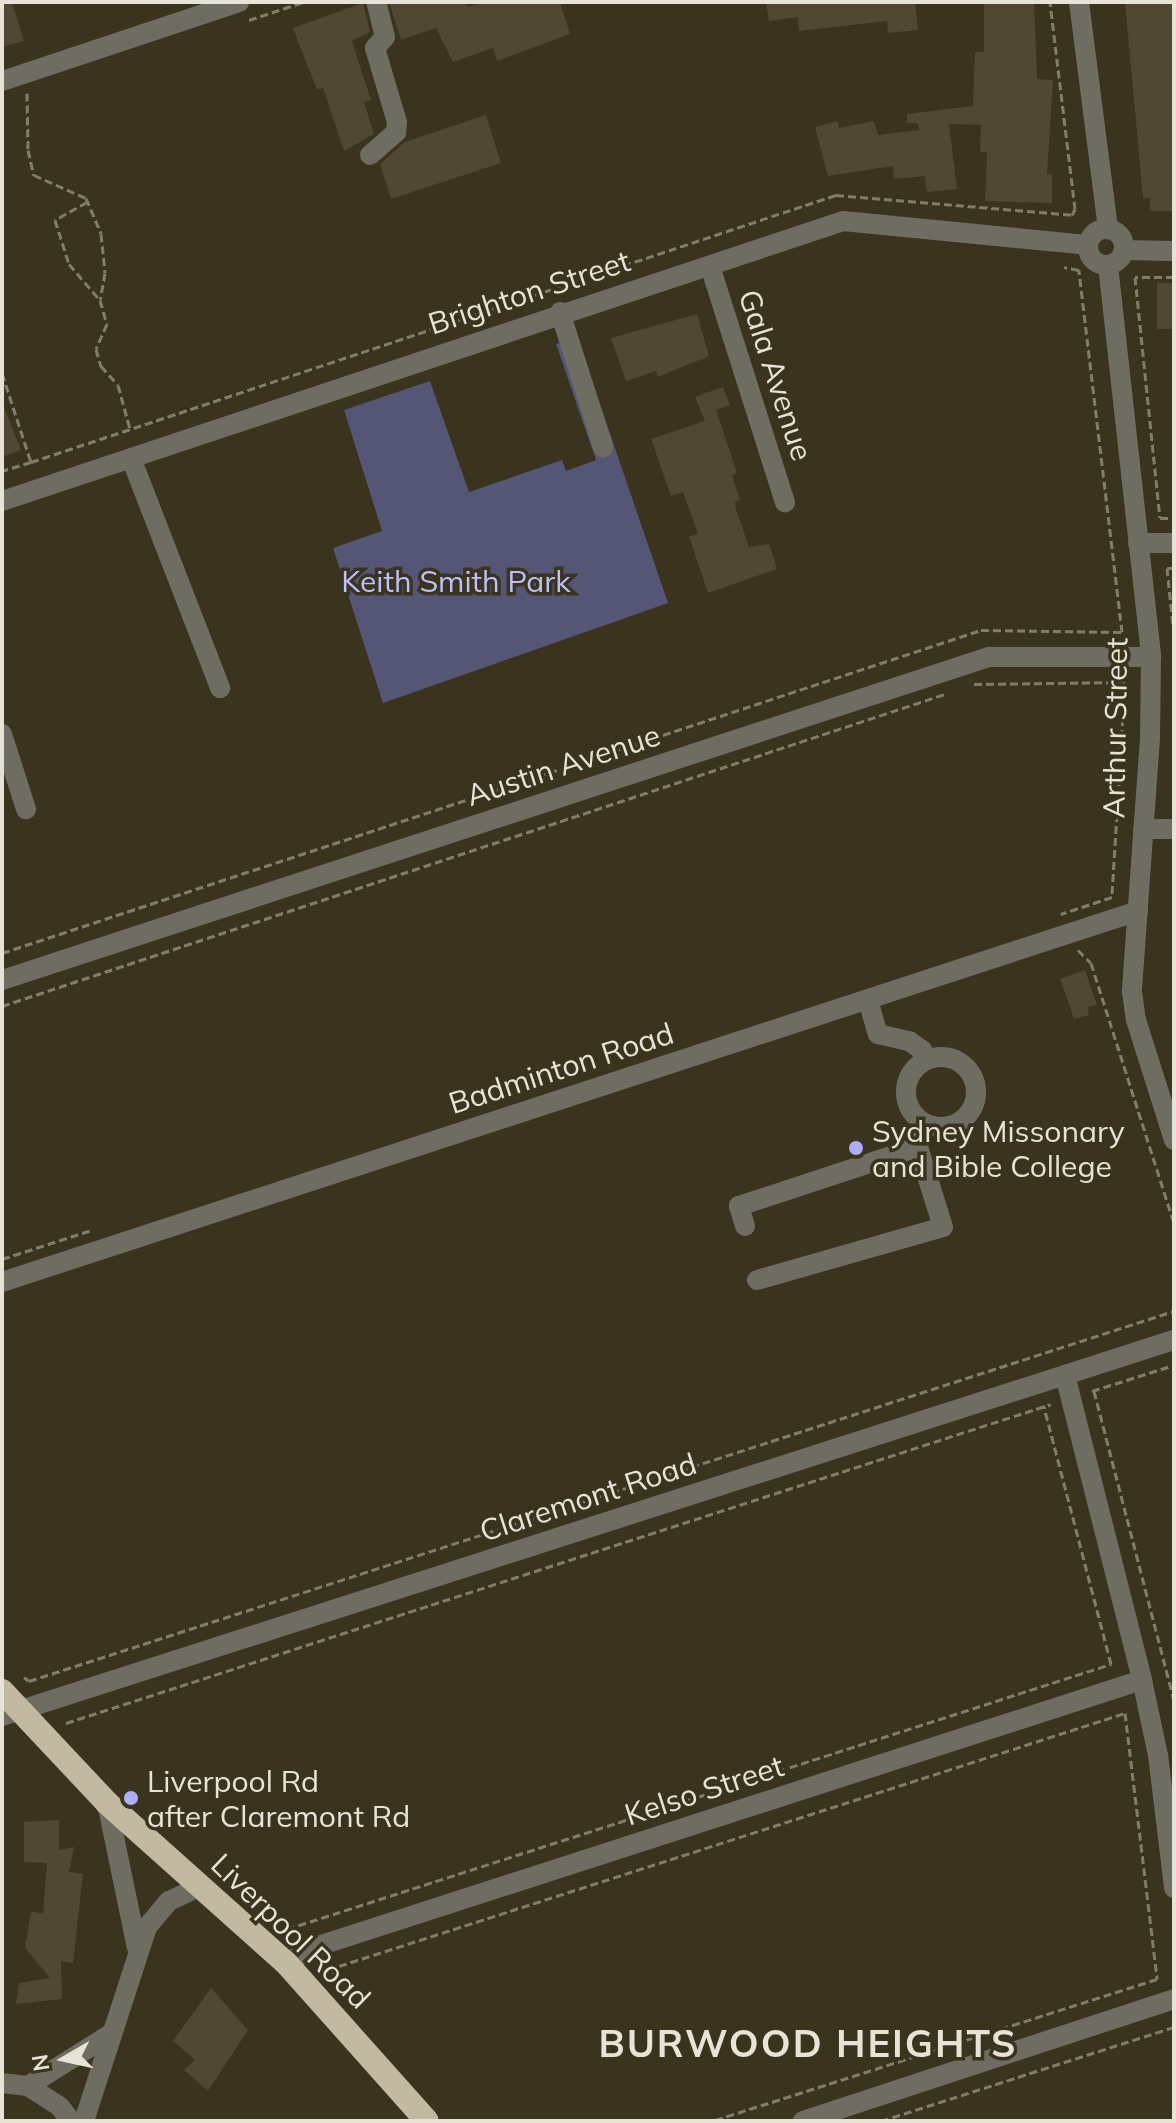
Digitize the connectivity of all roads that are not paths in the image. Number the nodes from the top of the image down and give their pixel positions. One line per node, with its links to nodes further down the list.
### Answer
1 (239, 2): 4 (street)
2 (376, 2): 5 (street)
3 (1079, 2): 6 (street)
4 (2, 81)
5 (370, 155)
6 (1108, 229): 7 (street); 8 (street)
7 (1087, 245): 10 (street); 11 (street, Brighton Street)
8 (1124, 250): 9 (street); 10 (street)
9 (1174, 251)
10 (1108, 265): 17 (street, Arthur Street)
11 (710, 266): 12 (street, Brighton Street); 16 (street, Gala Avenue)
12 (560, 312): 13 (street); 14 (street, Brighton Street)
13 (603, 447)
14 (131, 458): 15 (street, Brighton Street); 20 (street)
15 (2, 501)
16 (785, 502)
17 (1138, 543): 18 (street); 19 (street, Arthur Street)
18 (1174, 543)
19 (1151, 657): 23 (street, Arthur Street); 26 (street, Austin Avenue)
20 (220, 688)
21 (2, 734): 22 (street)
22 (26, 809)
23 (1143, 829): 24 (street); 25 (street, Arthur Street)
24 (1174, 829)
25 (1138, 911): 27 (street, Badminton Road); 29 (street, Arthur Street)
26 (2, 980)
27 (868, 1000): 28 (street); 35 (street, Badminton Road)
28 (924, 1061): 30 (street); 30 (street)
29 (1170, 1117): 31 (street, Arthur Street)
30 (924, 1123): 32 (street)
31 (1174, 1140)
32 (918, 1147): 33 (street); 34 (street)
33 (745, 1226)
34 (757, 1280)
35 (2, 1282)
36 (1174, 1340): 37 (street, Claremont Road)
37 (1065, 1375): 38 (street); 40 (street, Claremont Road)
38 (1142, 1680): 41 (street); 46 (street, Kelso Street)
39 (2, 1691): 40 (highway, Liverpool Road)
40 (11, 1714): 42 (highway, Liverpool Road)
41 (1166, 1753): 44 (street)
42 (107, 1803): 43 (highway, Liverpool Road); 45 (street)
43 (201, 1886): 45 (street); 46 (highway, Liverpool Road)
44 (1174, 1888)
45 (138, 1951): 48 (street)
46 (287, 1964): 53 (highway, Liverpool Road)
47 (1174, 1999): 54 (street)
48 (112, 2033): 50 (street); 52 (street)
49 (2, 2083): 50 (street)
50 (28, 2086): 51 (street)
51 (71, 2121)
52 (84, 2121)
53 (427, 2121)
54 (803, 2121)

